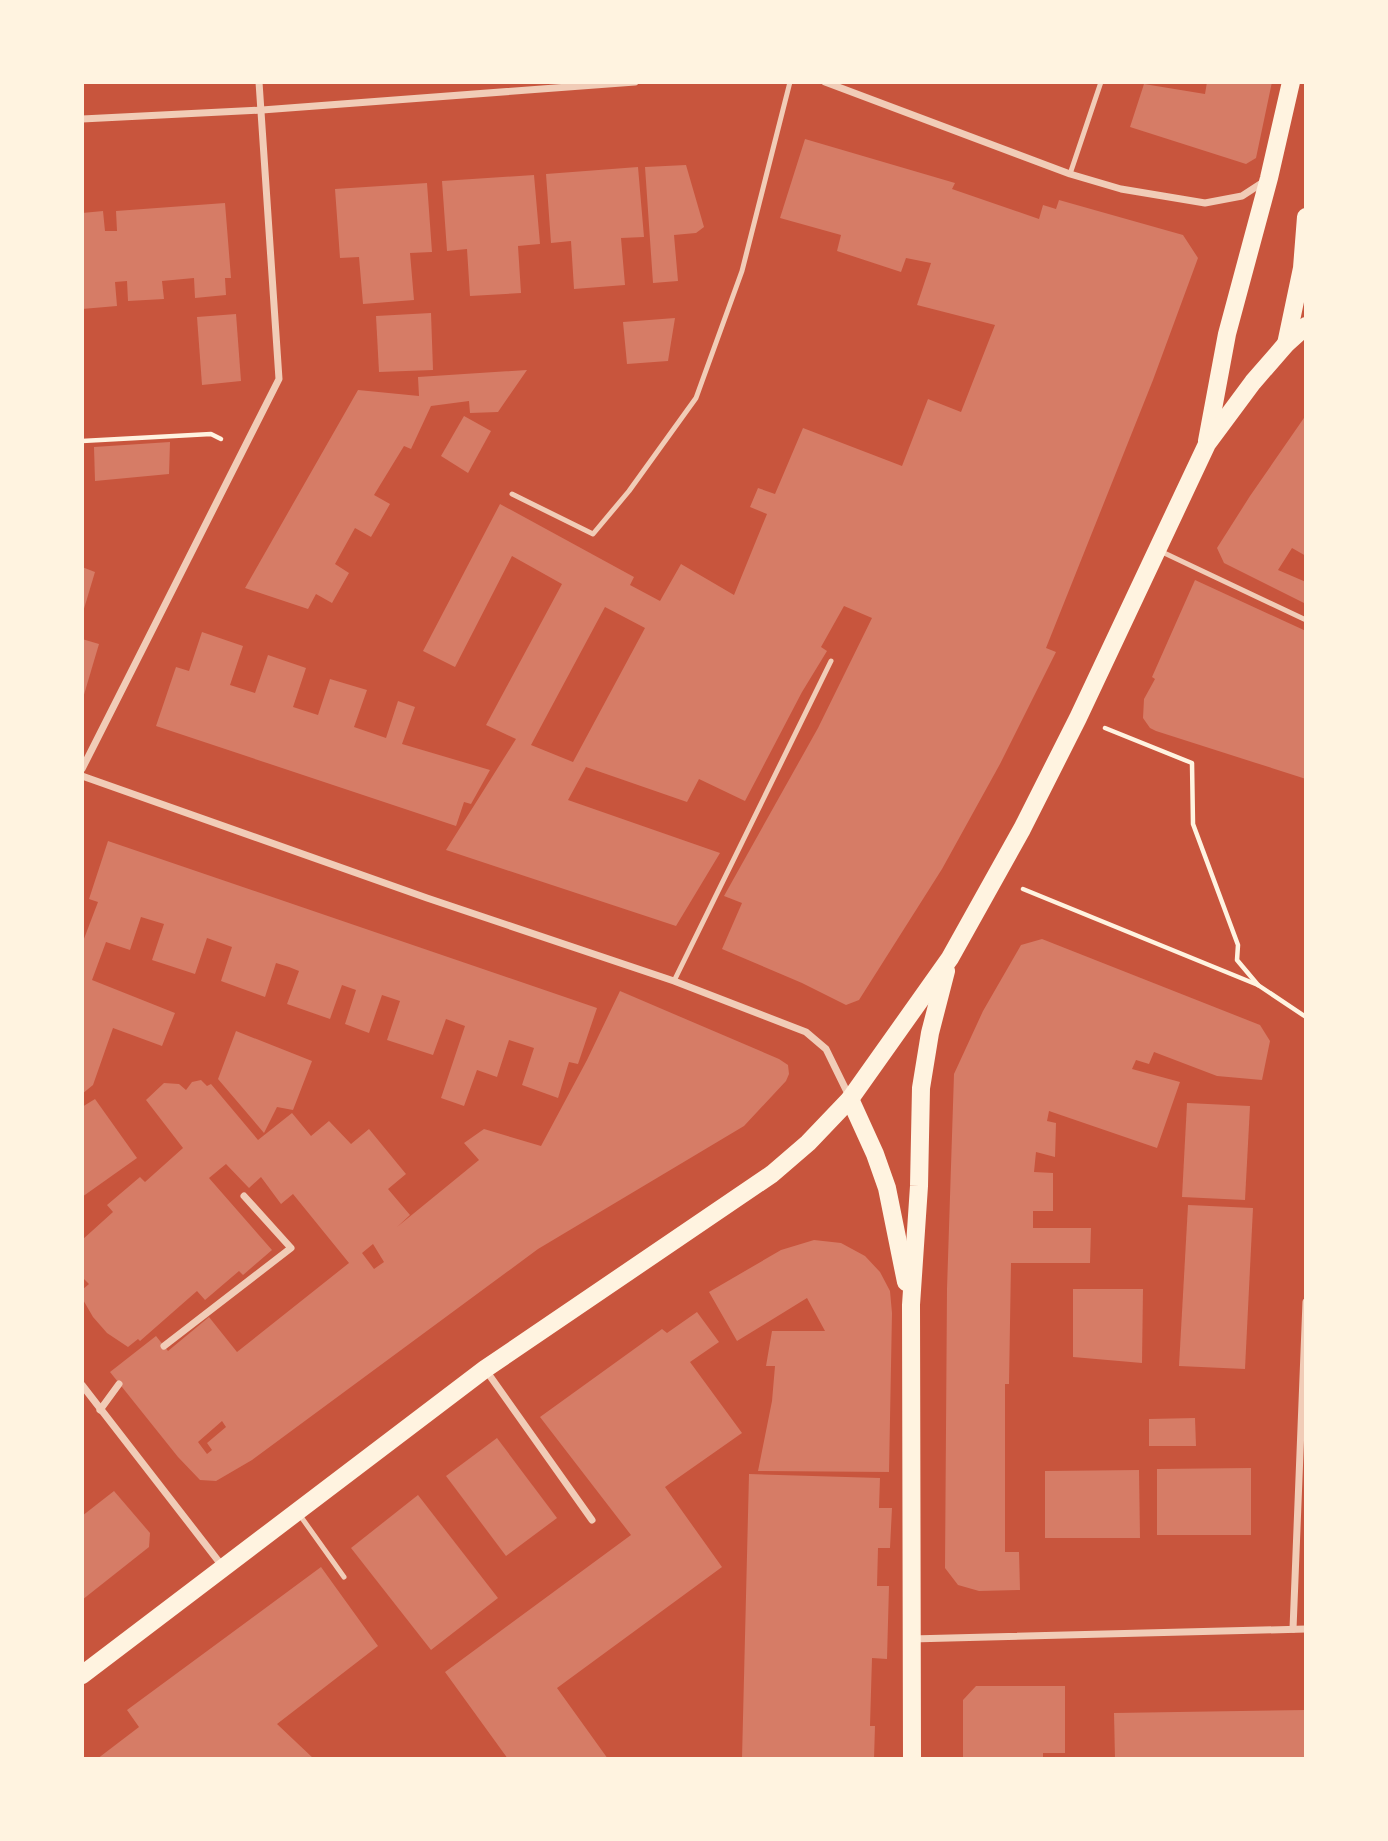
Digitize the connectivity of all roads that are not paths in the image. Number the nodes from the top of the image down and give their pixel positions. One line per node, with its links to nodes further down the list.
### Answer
1 (259, 82): 7 (street)
2 (635, 82): 7 (street)
3 (790, 82): 15 (lane)
4 (825, 82): 9 (street)
5 (1101, 82): 9 (lane)
6 (1291, 82): 10 (main road)
7 (262, 110): 8 (street); 19 (street)
8 (82, 119)
9 (1070, 174): 10 (street)
10 (1269, 178): 14 (main road)
11 (1306, 217): 13 (main road)
12 (1306, 326): 13 (main road)
13 (1286, 344): 14 (main road)
14 (1207, 444): 16 (main road)
15 (512, 494)
16 (1157, 550): 17 (lane); 21 (main road)
17 (1306, 620)
18 (831, 661): 22 (lane)
19 (82, 769)
20 (82, 776): 22 (street)
21 (950, 958): 23 (main road); 26 (main road)
22 (674, 981): 23 (street)
23 (850, 1098): 26 (main road); 28 (main road)
24 (244, 1196): 27 (street)
25 (1306, 1302): 36 (street)
26 (911, 1305): 38 (main road)
27 (164, 1346)
28 (485, 1369): 32 (main road); 33 (street)
29 (119, 1384): 31 (street)
30 (82, 1385): 31 (street)
31 (100, 1410): 34 (street)
32 (297, 1511): 34 (main road); 35 (lane)
33 (592, 1520)
34 (223, 1567): 39 (main road)
35 (344, 1577)
36 (1293, 1629): 37 (street); 38 (street)
37 (1306, 1629)
38 (911, 1639): 40 (main road)
39 (82, 1675)
40 (912, 1759)

